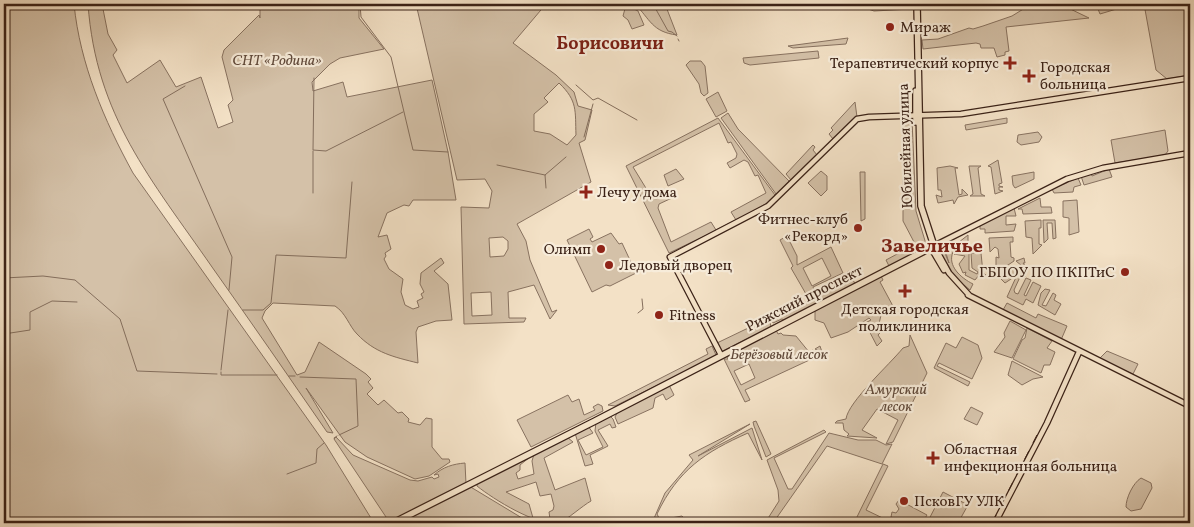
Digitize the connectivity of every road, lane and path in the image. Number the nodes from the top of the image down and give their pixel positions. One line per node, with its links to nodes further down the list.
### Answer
1 (915, 6): 3 (highway, Юбилейная улица)
2 (1190, 78): 3 (main road)
3 (918, 116): 5 (highway, Юбилейная улица); 7 (main road)
4 (1190, 154): 5 (main road, Рижский проспект)
5 (932, 247): 6 (main road, Юбилейная улица); 7 (highway, Рижский проспект)
6 (1078, 354): 8 (main road, Юбилейная улица); 10 (main road)
7 (721, 356): 9 (highway, Рижский проспект)
8 (1190, 406)
9 (393, 523)
10 (995, 523)

